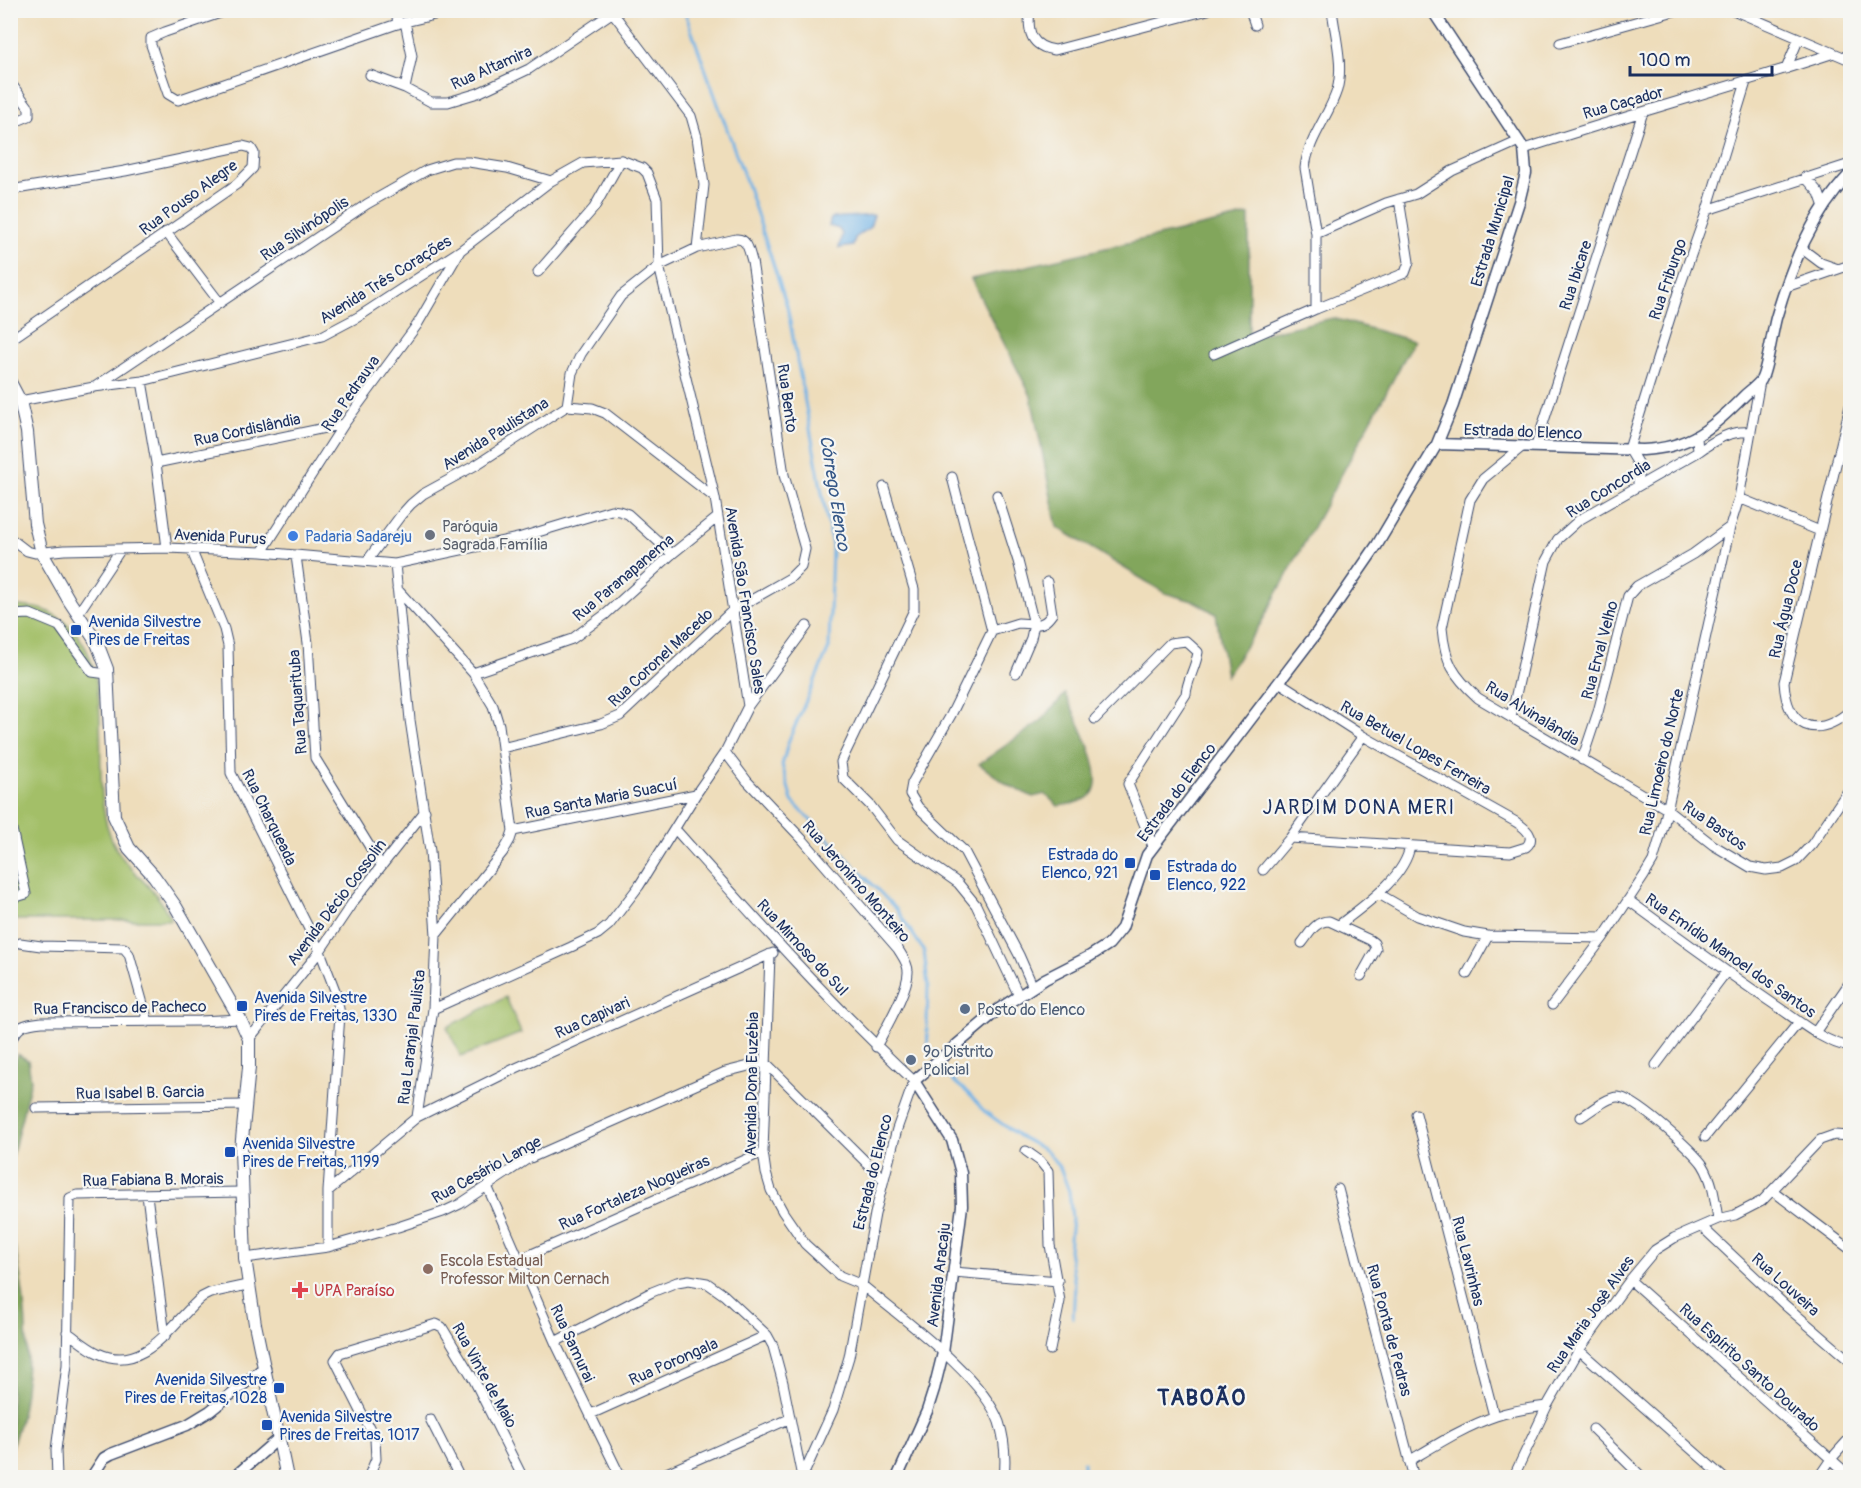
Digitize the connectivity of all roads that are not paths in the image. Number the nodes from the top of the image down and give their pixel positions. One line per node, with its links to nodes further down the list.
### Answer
1 (229, 10): 13 (street)
2 (396, 10): 13 (street)
3 (455, 10): 13 (street)
4 (1030, 10): 5 (street)
5 (1208, 10)
6 (1250, 10): 14 (street)
7 (1332, 10): 37 (street)
8 (1432, 10): 26 (street)
9 (1678, 10): 12 (street)
10 (1733, 10): 15 (street)
11 (614, 12): 23 (street, Rua Altamira); 38 (street)
12 (1659, 14): 16 (street)
13 (402, 23): 23 (street)
14 (1255, 25)
15 (1799, 38): 17 (street); 19 (street)
16 (1560, 43)
17 (1834, 52): 18 (street); 19 (street, Rua Caçador)
18 (1851, 60)
19 (1786, 69): 22 (street, Rua Caçador)
20 (370, 75): 23 (street, Rua Altamira)
21 (10, 82): 25 (street)
22 (1746, 82): 24 (street, Rua Caçador); 35 (street, Rua Friburgo)
23 (405, 88)
24 (1643, 112): 26 (street, Rua Caçador); 62 (street, Rua Ibicare)
25 (10, 124)
26 (1521, 145): 33 (street, Rua Caçador); 60 (street, Estrada Municipal)
27 (621, 160): 31 (street, Avenida Três Corações); 42 (street); 44 (street)
28 (1851, 164): 30 (street)
29 (1851, 174): 34 (street)
30 (1805, 177): 34 (street); 35 (street)
31 (551, 181): 40 (street, Avenida Três Corações); 46 (street, Rua Silvinópolis)
32 (10, 190): 36 (street, Rua Pouso Alegre)
33 (1399, 199): 37 (street, Rua Caçador); 47 (street)
34 (1824, 207): 39 (street)
35 (1707, 210): 63 (street, Rua Friburgo)
36 (166, 232): 46 (street); 48 (street, Rua Pouso Alegre)
37 (1316, 234): 47 (street)
38 (697, 248): 42 (street, Rua Bento); 87 (street, Rua Bento)
39 (1801, 248): 43 (street); 45 (street)
40 (461, 250): 50 (street, Avenida Três Corações); 57 (street, Rua Pedrauva)
41 (1851, 265): 43 (street)
42 (659, 266): 55 (street, Rua Bento); 70 (street, Avenida São Francisco Sales)
43 (1838, 269): 45 (street)
44 (538, 272)
45 (1786, 287): 51 (street)
46 (220, 303): 53 (street, Rua Silvinópolis)
47 (1316, 309): 49 (street)
48 (10, 340)
49 (1214, 354)
50 (142, 381): 53 (street, Avenida Três Corações); 65 (street)
51 (1761, 381): 58 (street); 59 (street, Estrada do Elenco)
52 (10, 382): 54 (main road)
53 (94, 387): 54 (street, Avenida Três Corações)
54 (20, 401): 80 (main road)
55 (567, 406): 70 (street, Avenida Paulistana); 83 (street, Avenida Paulistana)
56 (1851, 406): 74 (street)
57 (344, 424): 65 (street, Rua Cordislândia); 79 (street, Rua Pedrauva)
58 (1751, 432): 64 (street); 71 (street)
59 (1697, 438): 63 (street, Estrada do Elenco); 64 (street)
60 (1437, 444): 61 (street, Estrada do Elenco); 96 (street, Estrada do Elenco)
61 (1523, 446): 62 (street, Estrada do Elenco); 99 (street, Rua Alvinalândia)
62 (1536, 446): 63 (street, Estrada do Elenco)
63 (1629, 449): 67 (street)
64 (1698, 452): 67 (street, Rua Concordia)
65 (156, 463): 76 (street)
66 (952, 477): 92 (street)
67 (1638, 485): 99 (street, Rua Concordia)
68 (884, 488): 134 (street)
69 (997, 495): 90 (street)
70 (715, 498): 72 (street, Avenida São Francisco Sales)
71 (1738, 498): 73 (street, Rua Limoeiro do Norte); 74 (street)
72 (718, 517): 81 (street, Rua Paranapanema); 87 (street, Avenida São Francisco Sales)
73 (1730, 527): 104 (street, Rua Erval Velho); 107 (street, Rua Limoeiro do Norte)
74 (1820, 531): 98 (street, Rua Água Doce)
75 (10, 538): 80 (street)
76 (167, 548): 77 (street, Avenida Purus); 78 (street, Avenida Purus)
77 (121, 549): 80 (street, Avenida Purus); 88 (street)
78 (191, 549): 79 (street, Avenida Purus); 127 (street, Rua Charqueada)
79 (262, 552): 82 (street, Avenida Purus)
80 (42, 553): 88 (main road)
81 (672, 554): 84 (street, Avenida Purus); 93 (street, Rua Paranapanema)
82 (296, 556): 83 (street, Avenida Purus); 115 (street, Rua Taquarituba)
83 (367, 561): 84 (street, Avenida Purus)
84 (395, 564): 86 (street, Rua Laranjal Paulista)
85 (1047, 582): 90 (street)
86 (397, 589): 93 (street); 108 (street, Rua Laranjal Paulista)
87 (732, 610): 97 (street, Avenida São Francisco Sales); 102 (street, Rua Coronel Macedo)
88 (79, 612): 95 (main road)
89 (10, 615): 95 (street)
90 (1034, 624): 92 (street); 94 (street)
91 (807, 626): 97 (street)
92 (992, 631): 133 (street)
93 (473, 673): 102 (street)
94 (1016, 673)
95 (107, 674): 137 (main road)
96 (1279, 682): 101 (street, Rua Betuel Lopes Ferreira); 113 (street, Estrada do Elenco)
97 (748, 706): 103 (street, Avenida São Francisco Sales)
98 (1851, 711)
99 (1511, 717): 104 (street, Rua Alvinalândia)
100 (1095, 719): 113 (street)
101 (1363, 736): 112 (street); 114 (street, Rua Betuel Lopes Ferreira)
102 (502, 748): 111 (street)
103 (725, 752): 106 (street, Avenida São Francisco Sales); 143 (street, Rua Jeronimo Monteiro)
104 (1582, 760): 107 (street, Rua Alvinalândia)
105 (1851, 788): 107 (street, Rua Bastos)
106 (696, 794): 110 (street, Avenida São Francisco Sales); 111 (street, Rua Santa Maria Suacuí)
107 (1667, 809): 119 (street, Rua Limoeiro do Norte)
108 (425, 811): 115 (street, Avenida Décio Cossolin); 121 (street, Rua Laranjal Paulista)
109 (10, 820): 118 (street)
110 (675, 829): 126 (street, Rua Mimoso do Sul); 136 (street, Avenida São Francisco Sales)
111 (513, 831): 121 (street)
112 (1290, 838): 114 (street); 116 (street)
113 (1153, 846): 133 (street, Estrada do Elenco)
114 (1410, 846): 117 (street)
115 (381, 865): 127 (street, Avenida Décio Cossolin)
116 (1263, 870)
117 (1379, 894): 120 (street); 122 (street)
118 (10, 899)
119 (1628, 900): 123 (street, Rua Limoeiro do Norte); 129 (street, Rua Emídio Manoel dos Santos)
120 (1339, 926): 124 (street); 131 (street)
121 (436, 935): 136 (street, Rua Laranjal Paulista)
122 (1488, 936): 123 (street); 130 (street)
123 (1603, 938): 135 (street, Rua Limoeiro do Norte)
124 (1302, 943)
125 (20, 944): 138 (street)
126 (782, 948): 128 (street, Rua Capivari); 143 (street, Rua Mimoso do Sul)
127 (320, 951): 141 (street, Avenida Décio Cossolin); 160 (street, Rua Charqueada)
128 (770, 954): 145 (street, Avenida Dona Euzébia); 151 (street, Rua Capivari)
129 (1726, 972): 139 (street, Rua Emídio Manoel dos Santos); 146 (street)
130 (1467, 974)
131 (1361, 976)
132 (1850, 985): 140 (street)
133 (1033, 987): 134 (street, Estrada do Elenco)
134 (1019, 996): 147 (street, Estrada do Elenco)
135 (1552, 1005)
136 (433, 1009): 151 (street, Rua Laranjal Paulista)
137 (240, 1019): 138 (street, Rua Francisco de Pacheco); 141 (main road)
138 (148, 1022): 142 (street, Rua Francisco de Pacheco)
139 (1799, 1022): 140 (street, Rua Emídio Manoel dos Santos); 154 (street)
140 (1816, 1032): 144 (street, Rua Emídio Manoel dos Santos)
141 (249, 1039): 148 (main road)
142 (10, 1042)
143 (876, 1047): 147 (street, Rua Mimoso do Sul)
144 (1851, 1047)
145 (765, 1062): 156 (street, Avenida Dona Euzébia); 157 (street); 158 (street, Rua Cesário Lange)
146 (1656, 1065)
147 (914, 1081): 157 (street, Estrada do Elenco); 170 (street, Avenida Aracaju)
148 (245, 1105): 149 (street, Rua Isabel B. Garcia); 162 (main road)
149 (36, 1108)
150 (1416, 1114): 186 (street, Rua Lavrinhas)
151 (417, 1117): 160 (street, Rua Laranjal Paulista)
152 (1581, 1117): 164 (street)
153 (1851, 1136): 161 (street, Rua Maria Josè Alves)
154 (1705, 1137)
155 (1026, 1151): 172 (street)
156 (763, 1152): 169 (street, Rua Fortaleza Nogueiras); 174 (street, Avenida Dona Euzébia)
157 (883, 1179): 174 (street, Estrada do Elenco)
158 (487, 1186): 166 (street, Rua Cesário Lange); 169 (street, Rua Samurai)
159 (1338, 1189): 193 (street, Rua Ponta de Pedras)
160 (328, 1191): 166 (street, Rua Charqueada)
161 (1773, 1191): 164 (street, Rua Maria Josè Alves); 167 (street)
162 (241, 1192): 163 (street, Rua Fabiana B. Morais); 168 (main road)
163 (147, 1195): 175 (street, Rua Fabiana B. Morais); 177 (street)
164 (1718, 1219): 165 (street, Rua Maria Josè Alves)
165 (1702, 1227): 171 (street, Rua Maria Josè Alves); 182 (street, Rua Louveira)
166 (328, 1247): 168 (street, Rua Cesário Lange)
167 (1851, 1249)
168 (245, 1258): 173 (main road)
169 (518, 1260): 178 (street, Rua Samurai)
170 (954, 1272): 172 (street); 181 (street, Avenida Aracaju)
171 (1630, 1280): 180 (street, Rua Maria Josè Alves); 192 (street, Rua Espírito Santo Dourado)
172 (1058, 1281): 179 (street)
173 (248, 1285): 177 (street); 183 (main road)
174 (862, 1285): 181 (street, Avenida Dona Euzébia); 195 (street, Estrada do Elenco)
175 (67, 1332): 177 (street); 196 (street)
176 (767, 1335): 178 (street); 185 (street, Rua Porongala); 188 (street)
177 (165, 1336)
178 (555, 1342): 185 (street, Rua Samurai)
179 (1050, 1350)
180 (1579, 1350): 184 (street, Rua Maria Josè Alves); 210 (street)
181 (943, 1353): 205 (street, Avenida Aracaju); 206 (street, Avenida Dona Euzébia)
182 (1851, 1361)
183 (265, 1367): 190 (main road); 197 (street)
184 (1547, 1406): 186 (street); 208 (street, Rua Maria Josè Alves)
185 (591, 1414): 203 (street, Rua Samurai)
186 (1494, 1416): 193 (street)
187 (430, 1419): 201 (street)
188 (789, 1419): 195 (street); 204 (street)
189 (1593, 1429): 209 (street)
190 (279, 1438): 198 (street); 199 (main road)
191 (1851, 1438): 192 (street)
192 (1831, 1459): 194 (street, Rua Espírito Santo Dourado); 211 (street)
193 (1409, 1461): 207 (street, Rua Ponta de Pedras)
194 (1851, 1476)
195 (802, 1477)
196 (57, 1478)
197 (91, 1478)
198 (233, 1478)
199 (287, 1478)
200 (368, 1478): 202 (street, Rua Vinte de Maio)
201 (460, 1478)
202 (523, 1478)
203 (621, 1478)
204 (655, 1478)
205 (897, 1478)
206 (1004, 1478)
207 (1414, 1478)
208 (1513, 1478)
209 (1643, 1478)
210 (1724, 1478)
211 (1818, 1478)

